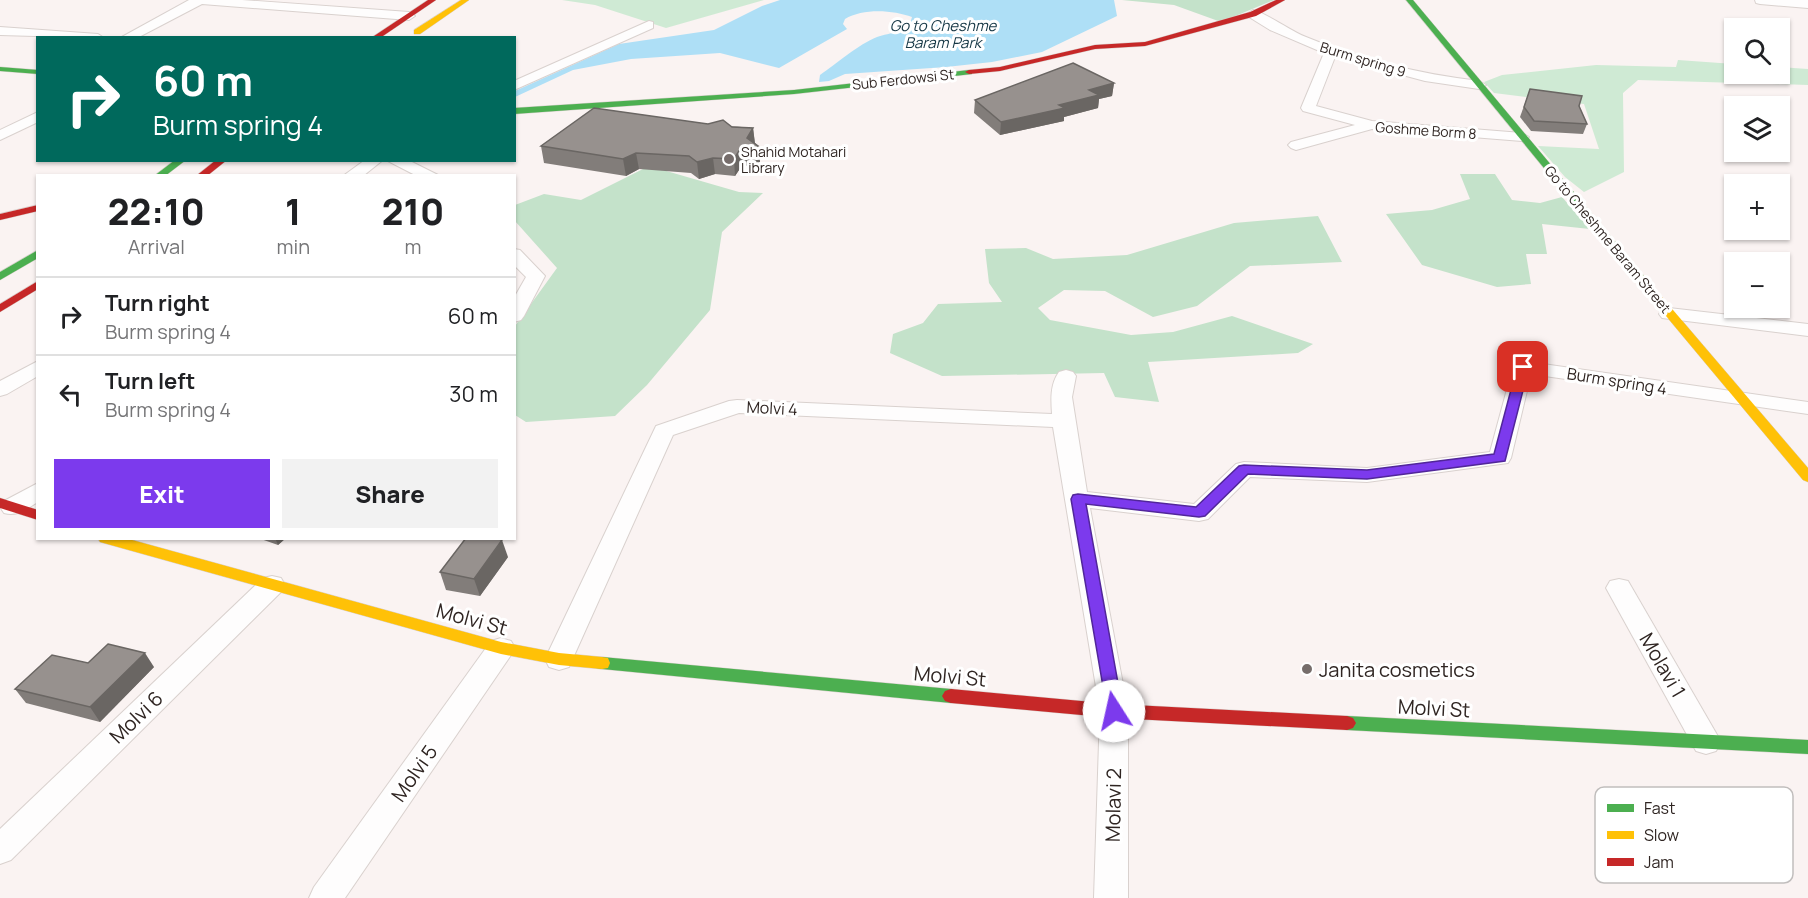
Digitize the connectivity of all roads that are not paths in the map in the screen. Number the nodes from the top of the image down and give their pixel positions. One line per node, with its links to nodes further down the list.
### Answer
1 (195, 0): 2 (street)
2 (201, 0): 10 (street); 14 (street)
3 (433, 0): 10 (street)
4 (466, 0): 16 (street)
5 (1282, 0): 9 (street, Sub Ferdowsi St)
6 (1409, 0): 21 (street, Go to Cheshme Baram Street)
7 (1760, 1): 8 (street)
8 (1808, 4)
9 (1253, 14): 17 (street, Burm spring 9); 22 (street, Sub Ferdowsi St)
10 (409, 16): 15 (street)
11 (650, 25): 20 (street)
12 (0, 31): 13 (street)
13 (70, 36)
14 (130, 36)
15 (377, 36)
16 (412, 36)
17 (1331, 50): 21 (street, Burm spring 9); 24 (street)
18 (0, 69): 19 (street)
19 (36, 72)
20 (516, 85)
21 (1479, 85): 27 (street, Go to Cheshme Baram Street)
22 (516, 111)
23 (36, 117): 25 (street)
24 (1372, 125): 27 (street, Goshme Borm 8); 28 (street, Goshme Borm 8)
25 (3, 132): 26 (street)
26 (36, 133)
27 (1522, 137): 45 (street, Go to Cheshme Baram Street)
28 (1296, 145)
29 (179, 162): 33 (street)
30 (220, 162): 34 (street)
31 (373, 162): 35 (street)
32 (398, 162): 36 (street)
33 (161, 174)
34 (203, 174)
35 (354, 174)
36 (427, 174)
37 (36, 208): 38 (street)
38 (0, 217)
39 (36, 254): 41 (street)
40 (516, 256): 44 (street)
41 (0, 277)
42 (36, 285): 43 (street)
43 (0, 309)
44 (516, 312)
45 (1669, 314): 46 (street); 50 (street, Go to Cheshme Baram Street)
46 (1808, 330)
47 (36, 368): 49 (street)
48 (1066, 376): 52 (street, Molavi 2)
49 (0, 390)
50 (1743, 400): 51 (street); 53 (street, Go to Cheshme Baram Street); 55 (street, Burm spring 4)
51 (1808, 408)
52 (1063, 420): 55 (street, Molavi 2); 62 (street, Molvi 4)
53 (1808, 477)
54 (36, 492): 56 (street)
55 (1078, 499): 63 (street, Molavi 2)
56 (3, 504): 57 (street)
57 (36, 514)
58 (113, 540): 59 (street, Molvi St)
59 (272, 585): 61 (street, Molvi St); 66 (street, Molvi 6)
60 (1619, 588): 64 (street, Molavi 1)
61 (501, 648): 62 (street, Molvi St); 67 (street, Molvi 5)
62 (559, 659): 63 (street, Molvi St)
63 (1114, 711): 64 (street, Molvi St); 68 (street, Molavi 2)
64 (1706, 741): 65 (street, Molvi St)
65 (1808, 747)
66 (0, 850)
67 (326, 898)
68 (1111, 898)

